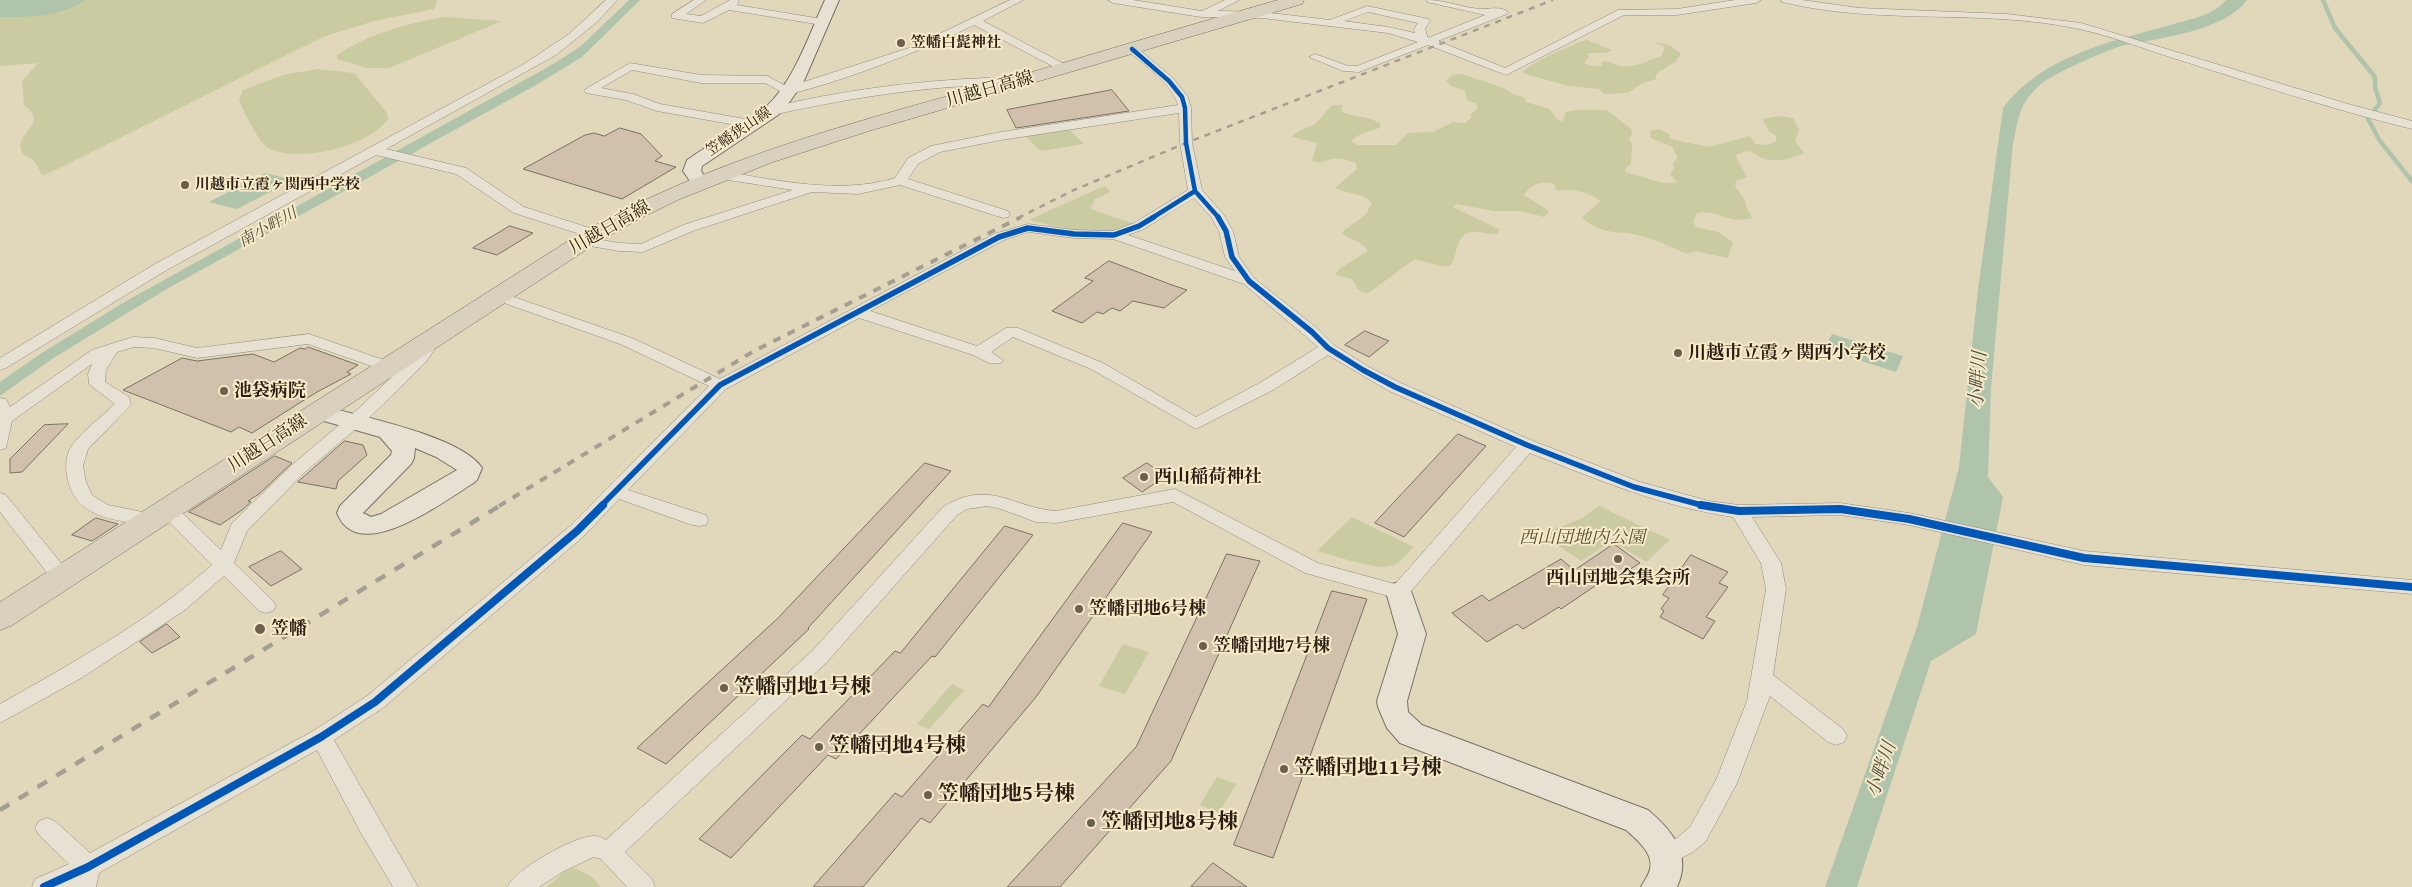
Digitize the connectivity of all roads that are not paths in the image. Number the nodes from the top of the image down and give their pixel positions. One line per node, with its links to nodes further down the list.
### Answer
1 (612, 0): 27 (street)
2 (701, 0): 11 (street)
3 (737, 0): 11 (street)
4 (832, 0): 14 (street, 笠幡狭山線)
5 (1018, 0): 15 (street)
6 (1113, 0): 13 (street)
7 (1296, 0): 12 (main road, 川越日高線)
8 (1430, 0): 17 (street)
9 (1756, 0): 17 (street)
10 (1786, 0): 26 (street)
11 (726, 6): 14 (street)
12 (1237, 8): 13 (street); 13 (street); 16 (street); 18 (main road, 川越日高線)
13 (1202, 14)
14 (822, 22): 22 (street, 笠幡狭山線)
15 (976, 22): 20 (street); 22 (street)
16 (1331, 22): 17 (street); 17 (street)
17 (1424, 40): 19 (street)
18 (1132, 48): 20 (main road, 川越日高線); 23 (street)
19 (1315, 57)
20 (1064, 68): 21 (main road, 川越日高線)
21 (1015, 83): 24 (street); 28 (main road, 川越日高線)
22 (791, 90): 24 (street, 笠幡狭山線); 25 (street)
23 (1185, 108): 29 (street); 31 (street)
24 (772, 111): 25 (street, 笠幡狭山線)
25 (753, 124): 28 (street, 笠幡狭山線)
26 (2412, 125)
27 (378, 151): 34 (street); 43 (street)
28 (710, 179): 30 (street); 34 (main road, 川越日高線)
29 (900, 181): 30 (street); 32 (street)
30 (814, 188): 34 (street)
31 (1195, 191): 33 (street); 35 (street)
32 (1003, 214)
33 (1114, 235): 35 (street); 37 (street)
34 (589, 238): 36 (main road, 川越日高線)
35 (1249, 281): 40 (street)
36 (497, 298): 38 (main road, 川越日高線); 45 (street)
37 (857, 312): 41 (street); 45 (street)
38 (433, 338): 44 (main road, 川越日高線); 48 (street)
39 (112, 348): 44 (street); 47 (street); 55 (street)
40 (1328, 348): 41 (street); 51 (street)
41 (980, 352): 42 (street)
42 (995, 360)
43 (0, 365)
44 (389, 367): 46 (main road, 川越日高線)
45 (720, 385): 52 (street)
46 (318, 412): 48 (street); 55 (main road, 川越日高線)
47 (2, 414): 50 (street)
48 (354, 422): 49 (street); 57 (street)
49 (390, 432): 49 (street)
50 (0, 444)
51 (1527, 445): 54 (street); 60 (street)
52 (616, 492): 56 (street); 66 (street)
53 (0, 499): 58 (street)
54 (1740, 511): 59 (street); 63 (street)
55 (159, 514): 57 (street); 58 (main road, 川越日高線)
56 (699, 520)
57 (224, 565): 61 (street); 64 (street)
58 (62, 578): 62 (main road, 川越日高線)
59 (2412, 587)
60 (1399, 592): 68 (street); 69 (street)
61 (266, 606)
62 (0, 618)
63 (1762, 678): 65 (street); 69 (street)
64 (0, 714)
65 (1836, 736)
66 (321, 737): 70 (street); 72 (street)
67 (47, 828): 70 (street)
68 (609, 852): 73 (street); 74 (street)
69 (1667, 854): 75 (street)
70 (86, 877): 71 (street)
71 (44, 887)
72 (406, 887)
73 (518, 887)
74 (643, 887)
75 (1658, 887)

